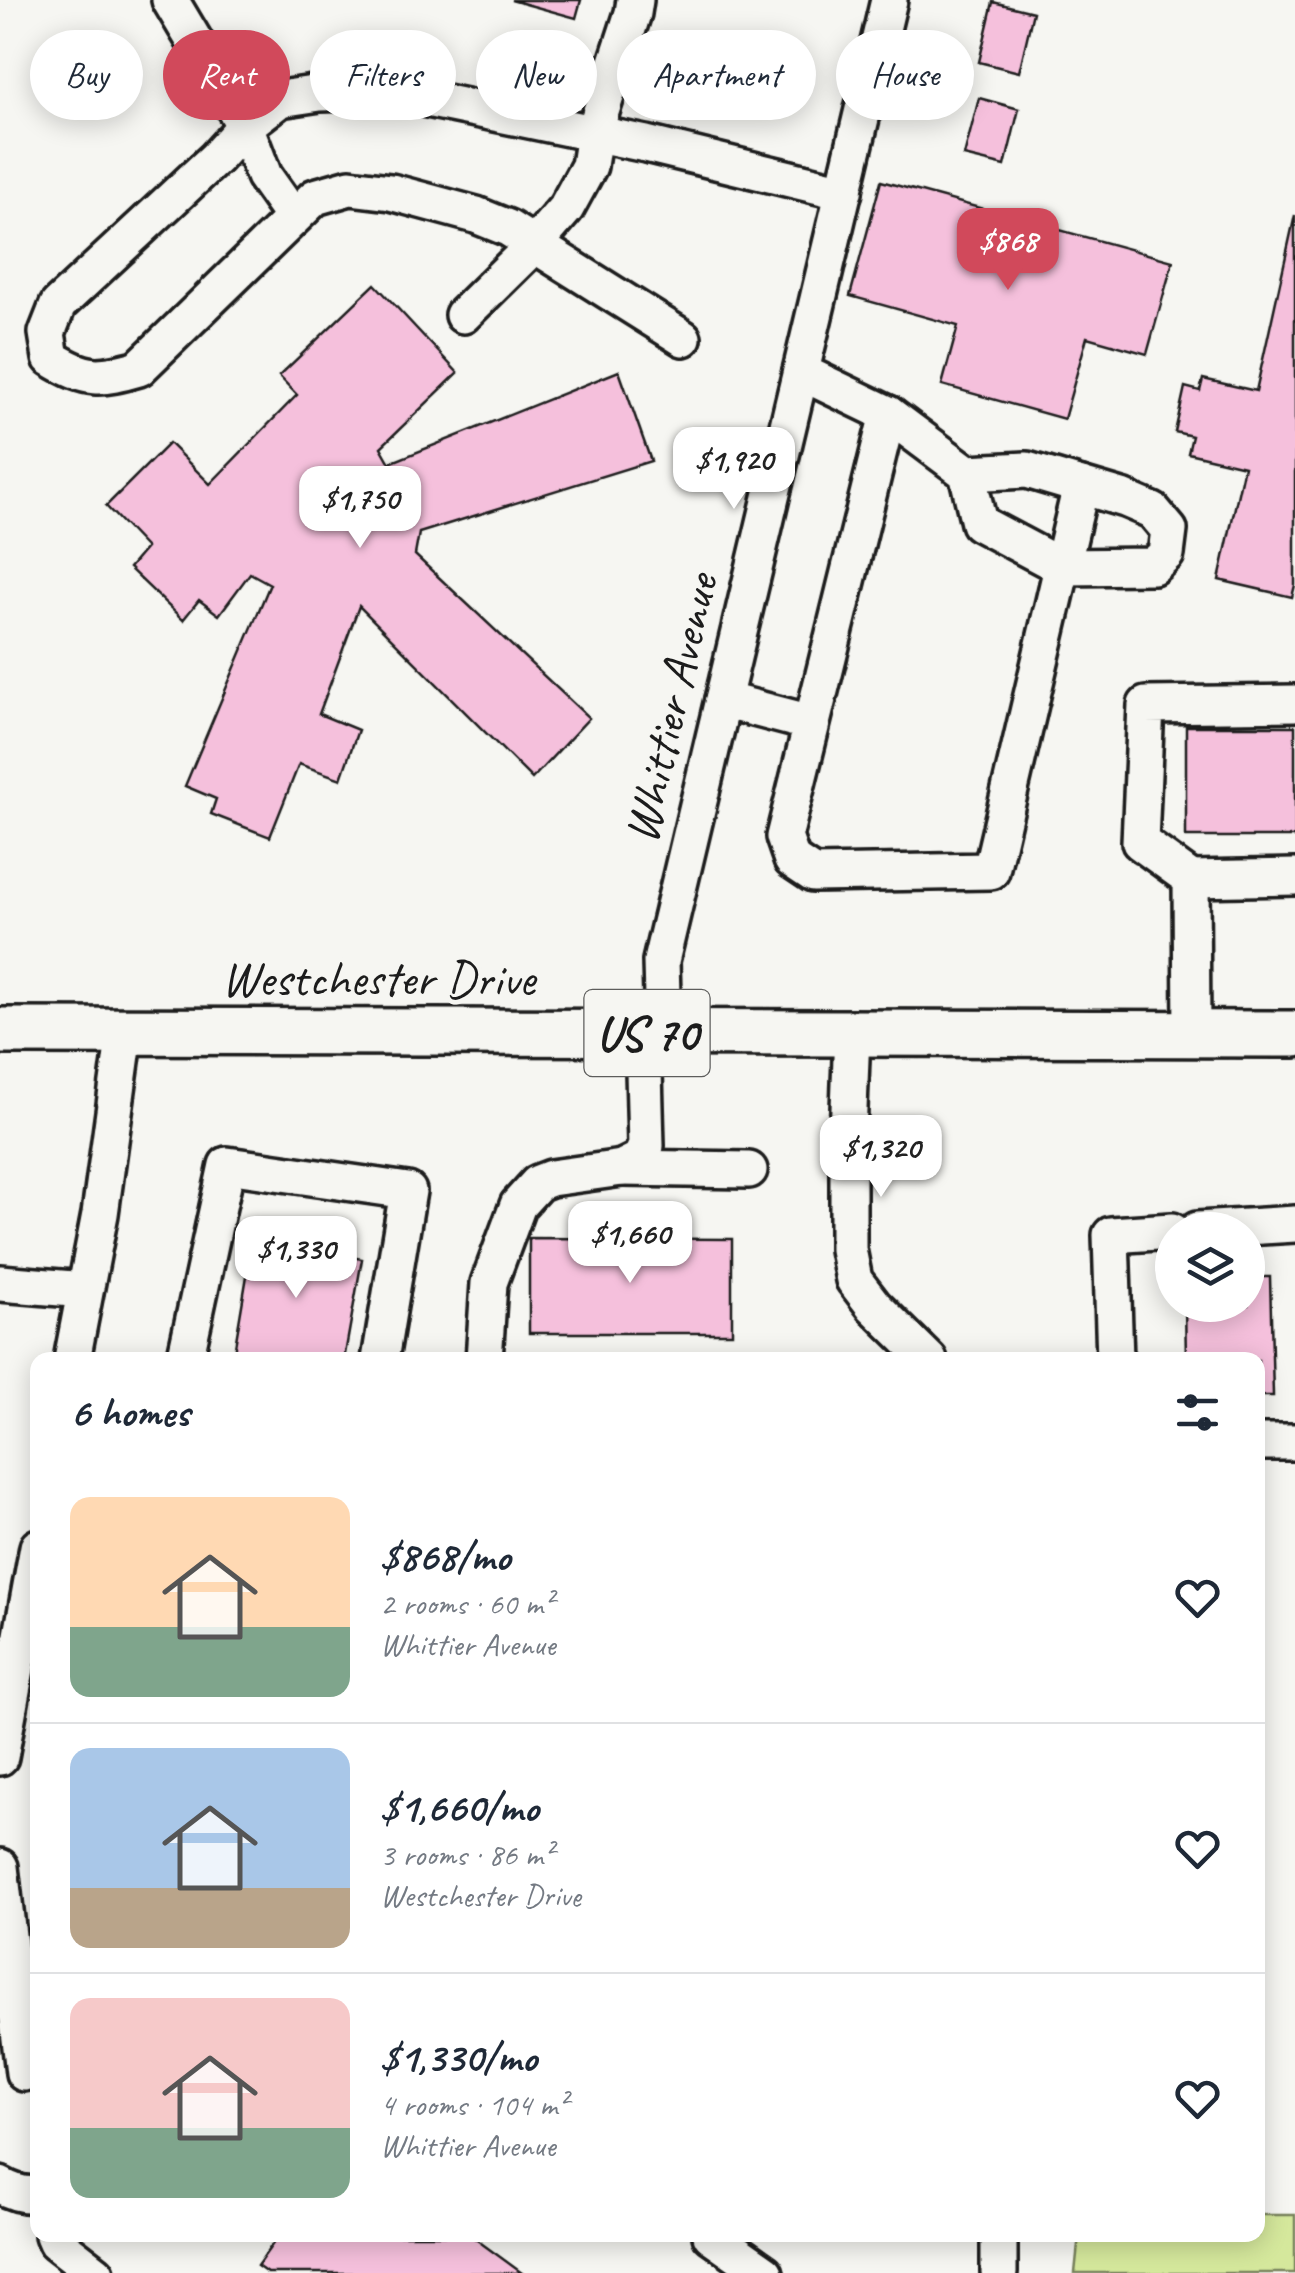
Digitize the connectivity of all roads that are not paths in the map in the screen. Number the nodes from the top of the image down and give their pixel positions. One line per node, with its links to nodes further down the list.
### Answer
1 (170, 0): 4 (street)
2 (634, 0): 5 (street)
3 (889, 0): 6 (street, Whittier Avenue)
4 (244, 126): 5 (street); 7 (street); 7 (street)
5 (594, 133): 6 (street); 8 (street)
6 (844, 192): 11 (street, Whittier Avenue)
7 (293, 217): 8 (street)
8 (535, 244): 9 (street); 10 (street)
9 (463, 314)
10 (683, 338)
11 (801, 372): 12 (street); 16 (street, Whittier Avenue)
12 (888, 414): 13 (street); 18 (street)
13 (968, 473): 14 (street); 15 (street)
14 (1081, 486): 15 (street); 15 (street)
15 (1062, 567): 18 (street)
16 (723, 700): 18 (street); 23 (street, Whittier Avenue)
17 (1295, 704): 20 (street)
18 (812, 723)
19 (1295, 878): 20 (street)
20 (1191, 879): 25 (street)
21 (0, 1031): 22 (main road, Westchester Drive / US 70)
22 (125, 1032): 23 (main road, Westchester Drive / US 70); 33 (street)
23 (653, 1033): 24 (main road, Westchester Drive / US 70); 27 (street, Whittier Avenue)
24 (852, 1033): 25 (main road, Westchester Drive / US 70); 38 (street)
25 (1192, 1034): 26 (main road, Westchester Drive / US 70)
26 (1295, 1034)
27 (622, 1168): 28 (street); 37 (street)
28 (749, 1170)
29 (1295, 1224): 30 (street)
30 (1265, 1226)
31 (1155, 1233): 39 (street)
32 (0, 1282): 33 (street)
33 (86, 1290): 34 (street)
34 (74, 1352)
35 (187, 1352): 36 (street)
36 (381, 1352)
37 (485, 1352)
38 (921, 1352)
39 (1115, 1352)
40 (1265, 1442): 41 (street)
41 (1295, 1442)
42 (30, 1592): 43 (street)
43 (0, 1757)
44 (0, 1867): 45 (street)
45 (21, 2076)
46 (56, 2242): 49 (street)
47 (721, 2242): 50 (street)
48 (999, 2242): 51 (street)
49 (96, 2273)
50 (765, 2273)
51 (999, 2273)

